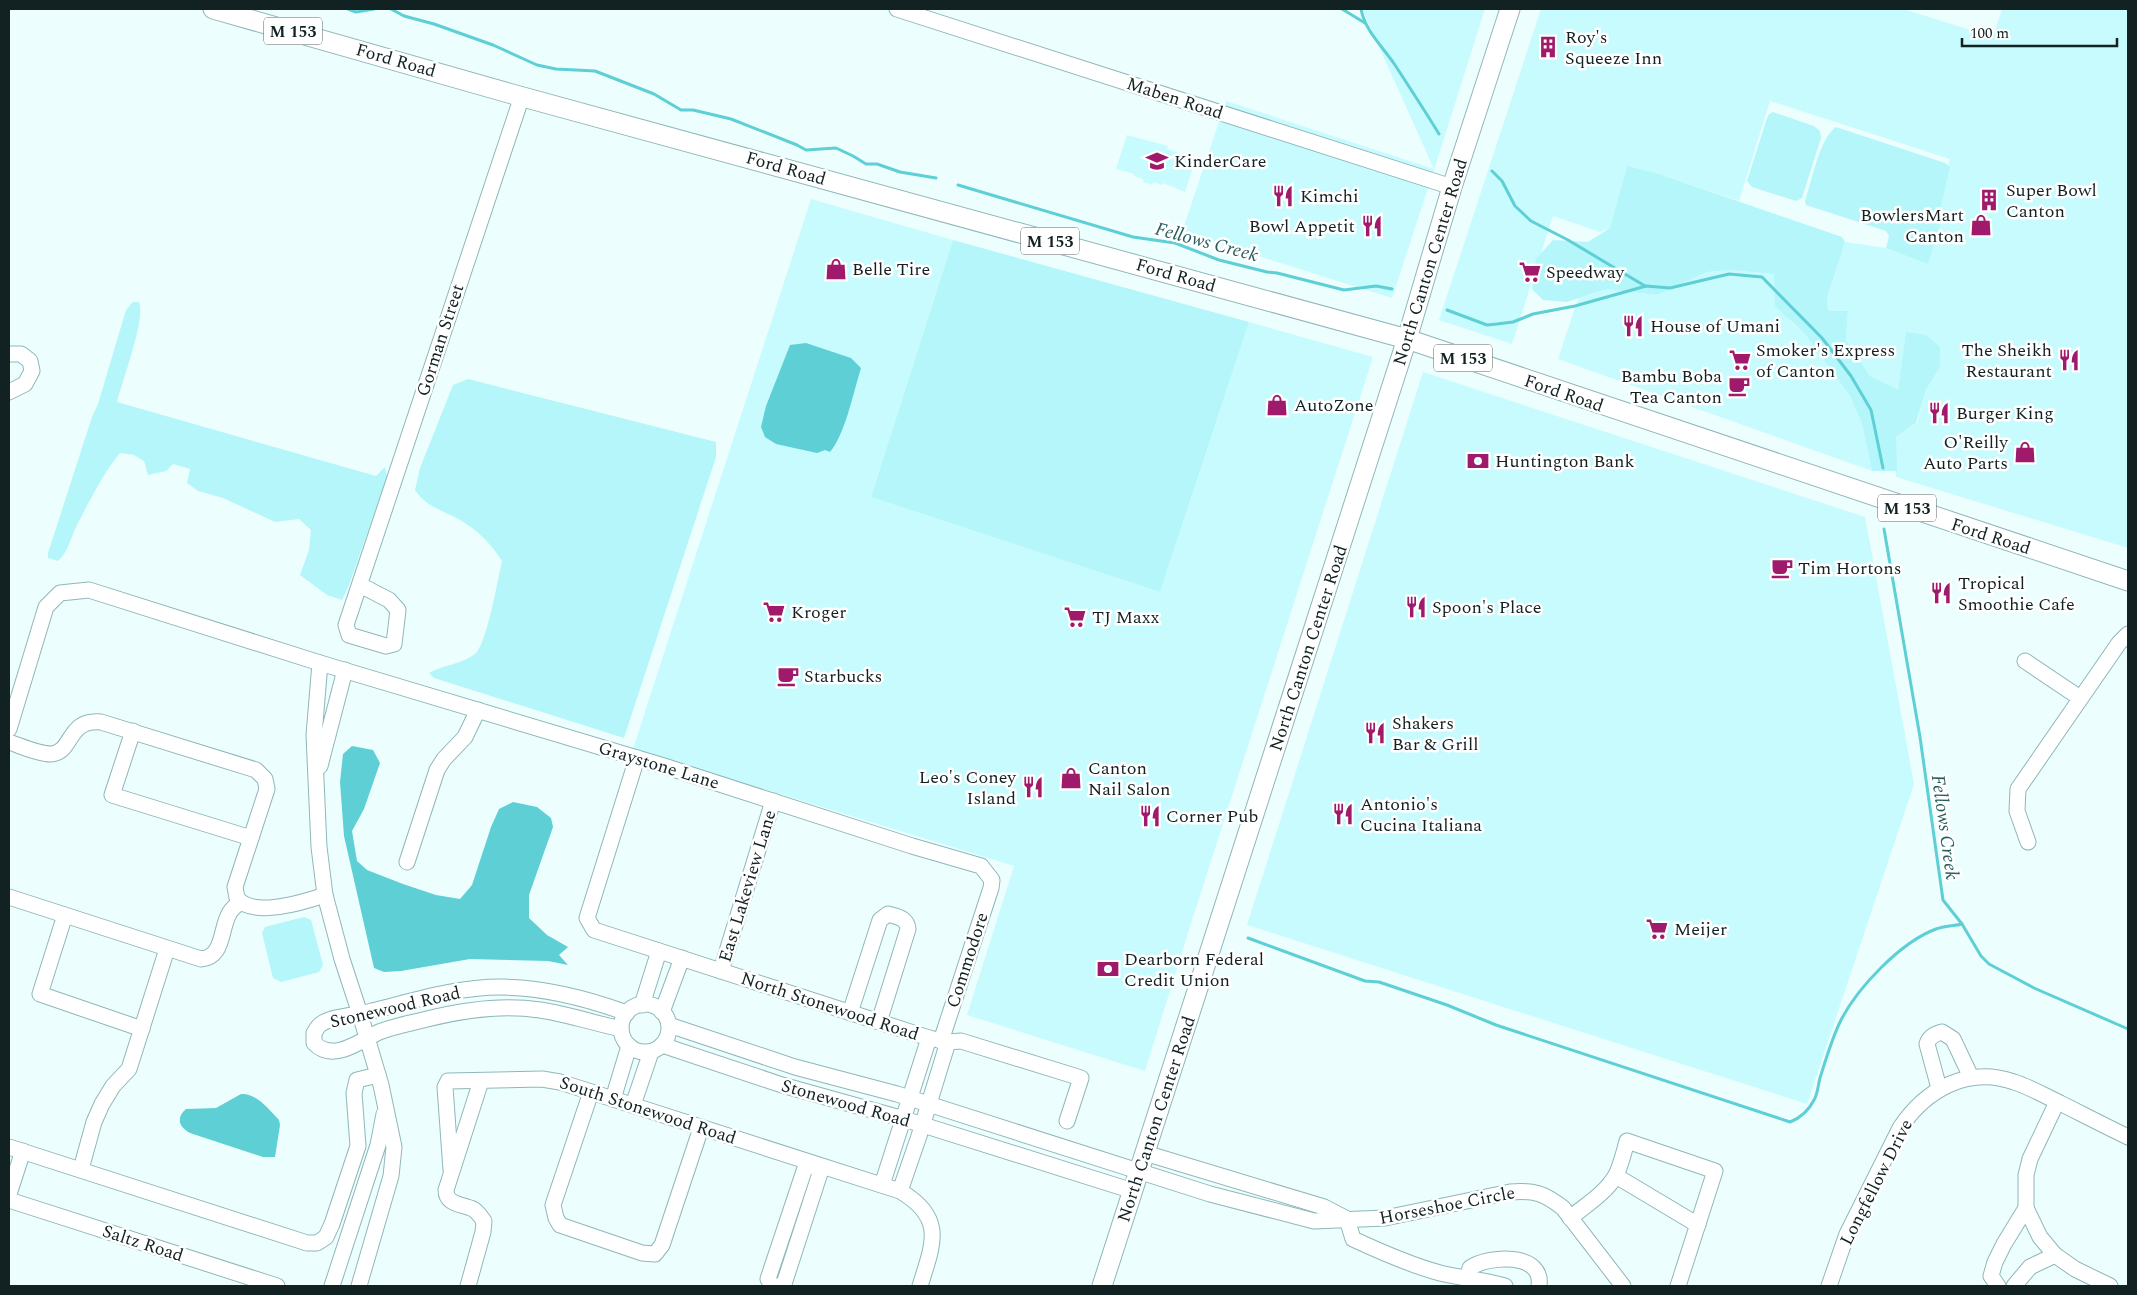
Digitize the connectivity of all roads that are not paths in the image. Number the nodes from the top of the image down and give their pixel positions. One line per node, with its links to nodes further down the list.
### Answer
1 (213, 9): 4 (main road, Ford Road / M 153)
2 (897, 9): 5 (street, Maben Road)
3 (1510, 9): 5 (main road, North Canton Center Road)
4 (522, 96): 6 (main road, Ford Road / M 153); 10 (street, Gorman Street)
5 (1452, 188): 6 (main road, North Canton Center Road)
6 (1407, 339): 9 (main road, Ford Road / M 153); 65 (main road, North Canton Center Road)
7 (9, 354): 8 (street)
8 (9, 392)
9 (2128, 582)
10 (360, 585)
11 (2128, 634): 15 (street)
12 (2025, 661): 15 (street)
13 (320, 663): 14 (street, Graystone Lane); 17 (street, Graystone Lane); 21 (street)
14 (345, 670): 16 (street, Graystone Lane); 21 (street)
15 (2080, 698): 24 (street)
16 (478, 710): 20 (street, Graystone Lane); 25 (street)
17 (9, 728)
18 (133, 731): 19 (street); 23 (street); 23 (street)
19 (9, 742)
20 (637, 758): 22 (street, Graystone Lane); 32 (street, North Stonewood Road)
21 (316, 780): 27 (street)
22 (773, 801): 26 (street, Graystone Lane); 34 (street, East Lakeview Lane)
23 (251, 838): 29 (street)
24 (2028, 842)
25 (407, 862)
26 (992, 880): 44 (street, Commodore)
27 (325, 895): 29 (street); 38 (street)
28 (9, 896): 30 (street)
29 (240, 902): 31 (street)
30 (65, 915): 31 (street); 41 (street)
31 (167, 949): 41 (street)
32 (659, 951): 33 (street, North Stonewood Road); 35 (street)
33 (682, 958): 34 (street, North Stonewood Road); 39 (street)
34 (721, 971): 37 (street, North Stonewood Road)
35 (642, 1004): 36 (street); 39 (street)
36 (627, 1013): 38 (street, Stonewood Road); 42 (street)
37 (850, 1013): 40 (street, North Stonewood Road); 40 (street)
38 (360, 1014): 43 (street); 43 (street, Stonewood Road)
39 (666, 1018): 46 (street); 52 (street, Stonewood Road)
40 (879, 1022): 44 (street, North Stonewood Road)
41 (142, 1028): 69 (street)
42 (621, 1029): 43 (street, Stonewood Road); 45 (street)
43 (367, 1039): 47 (street)
44 (940, 1040): 52 (street); 57 (street); 59 (street, North Stonewood Road)
45 (629, 1046): 46 (street); 53 (street)
46 (657, 1048): 56 (street); 58 (street, Stonewood Road)
47 (378, 1075): 55 (street); 75 (street)
48 (1971, 1077): 50 (street, Longfellow Drive); 50 (street); 54 (street)
49 (481, 1081): 51 (street, South Stonewood Road); 70 (street); 70 (street, South Stonewood Road)
50 (1939, 1088): 102 (street, Longfellow Drive)
51 (591, 1092): 53 (street, South Stonewood Road); 61 (street)
52 (910, 1098): 57 (street, Stonewood Road); 58 (street)
53 (613, 1099): 56 (street, South Stonewood Road)
54 (2057, 1102): 62 (street); 83 (street)
55 (386, 1105): 79 (street); 82 (street)
56 (633, 1105): 61 (street, South Stonewood Road)
57 (929, 1105): 60 (street); 63 (street, Stonewood Road)
58 (904, 1119): 60 (street, Stonewood Road); 73 (street)
59 (1067, 1121)
60 (923, 1125): 66 (street, Stonewood Road); 76 (street)
61 (701, 1128): 67 (street, South Stonewood Road)
62 (2128, 1137)
63 (1037, 1138): 66 (street); 71 (street, Stonewood Road)
64 (16, 1149): 69 (street); 78 (street)
65 (1145, 1153): 68 (street, Horseshoe Circle); 71 (main road, North Canton Center Road)
66 (1031, 1158): 77 (street, Stonewood Road)
67 (814, 1164): 73 (street, South Stonewood Road); 94 (street); 95 (street)
68 (1194, 1168): 74 (street); 80 (street, Horseshoe Circle)
69 (80, 1169): 75 (street)
70 (451, 1170): 93 (street)
71 (1139, 1171): 74 (street, Horseshoe Circle); 77 (main road, North Canton Center Road)
72 (1616, 1176): 85 (street); 87 (street); 87 (street)
73 (882, 1186): 76 (street, South Stonewood Road)
74 (1189, 1188): 84 (street, Horseshoe Circle)
75 (343, 1189): 79 (street)
76 (900, 1191): 96 (street)
77 (1133, 1191): 97 (main road, North Canton Center Road)
78 (9, 1194)
79 (362, 1195): 82 (street); 91 (street)
80 (1282, 1195): 84 (street); 86 (street, Horseshoe Circle)
81 (9, 1200): 90 (street, Saltz Road)
82 (384, 1202): 92 (street)
83 (2026, 1208): 88 (street); 103 (street)
84 (1277, 1212): 86 (street, Horseshoe Circle)
85 (1570, 1218): 86 (street, Horseshoe Circle); 100 (street, Horseshoe Circle)
86 (1347, 1219): 89 (street, Horseshoe Circle)
87 (1698, 1226): 101 (street)
88 (2055, 1255): 104 (street); 105 (street)
89 (1468, 1277): 98 (street, Horseshoe Circle); 99 (street)
90 (276, 1286)
91 (332, 1286)
92 (359, 1286)
93 (468, 1286)
94 (772, 1286)
95 (778, 1286)
96 (920, 1286)
97 (1102, 1286)
98 (1505, 1286)
99 (1540, 1286)
100 (1623, 1286)
101 (1678, 1286)
102 (1829, 1286)
103 (1998, 1286)
104 (2014, 1286)
105 (2110, 1286)

